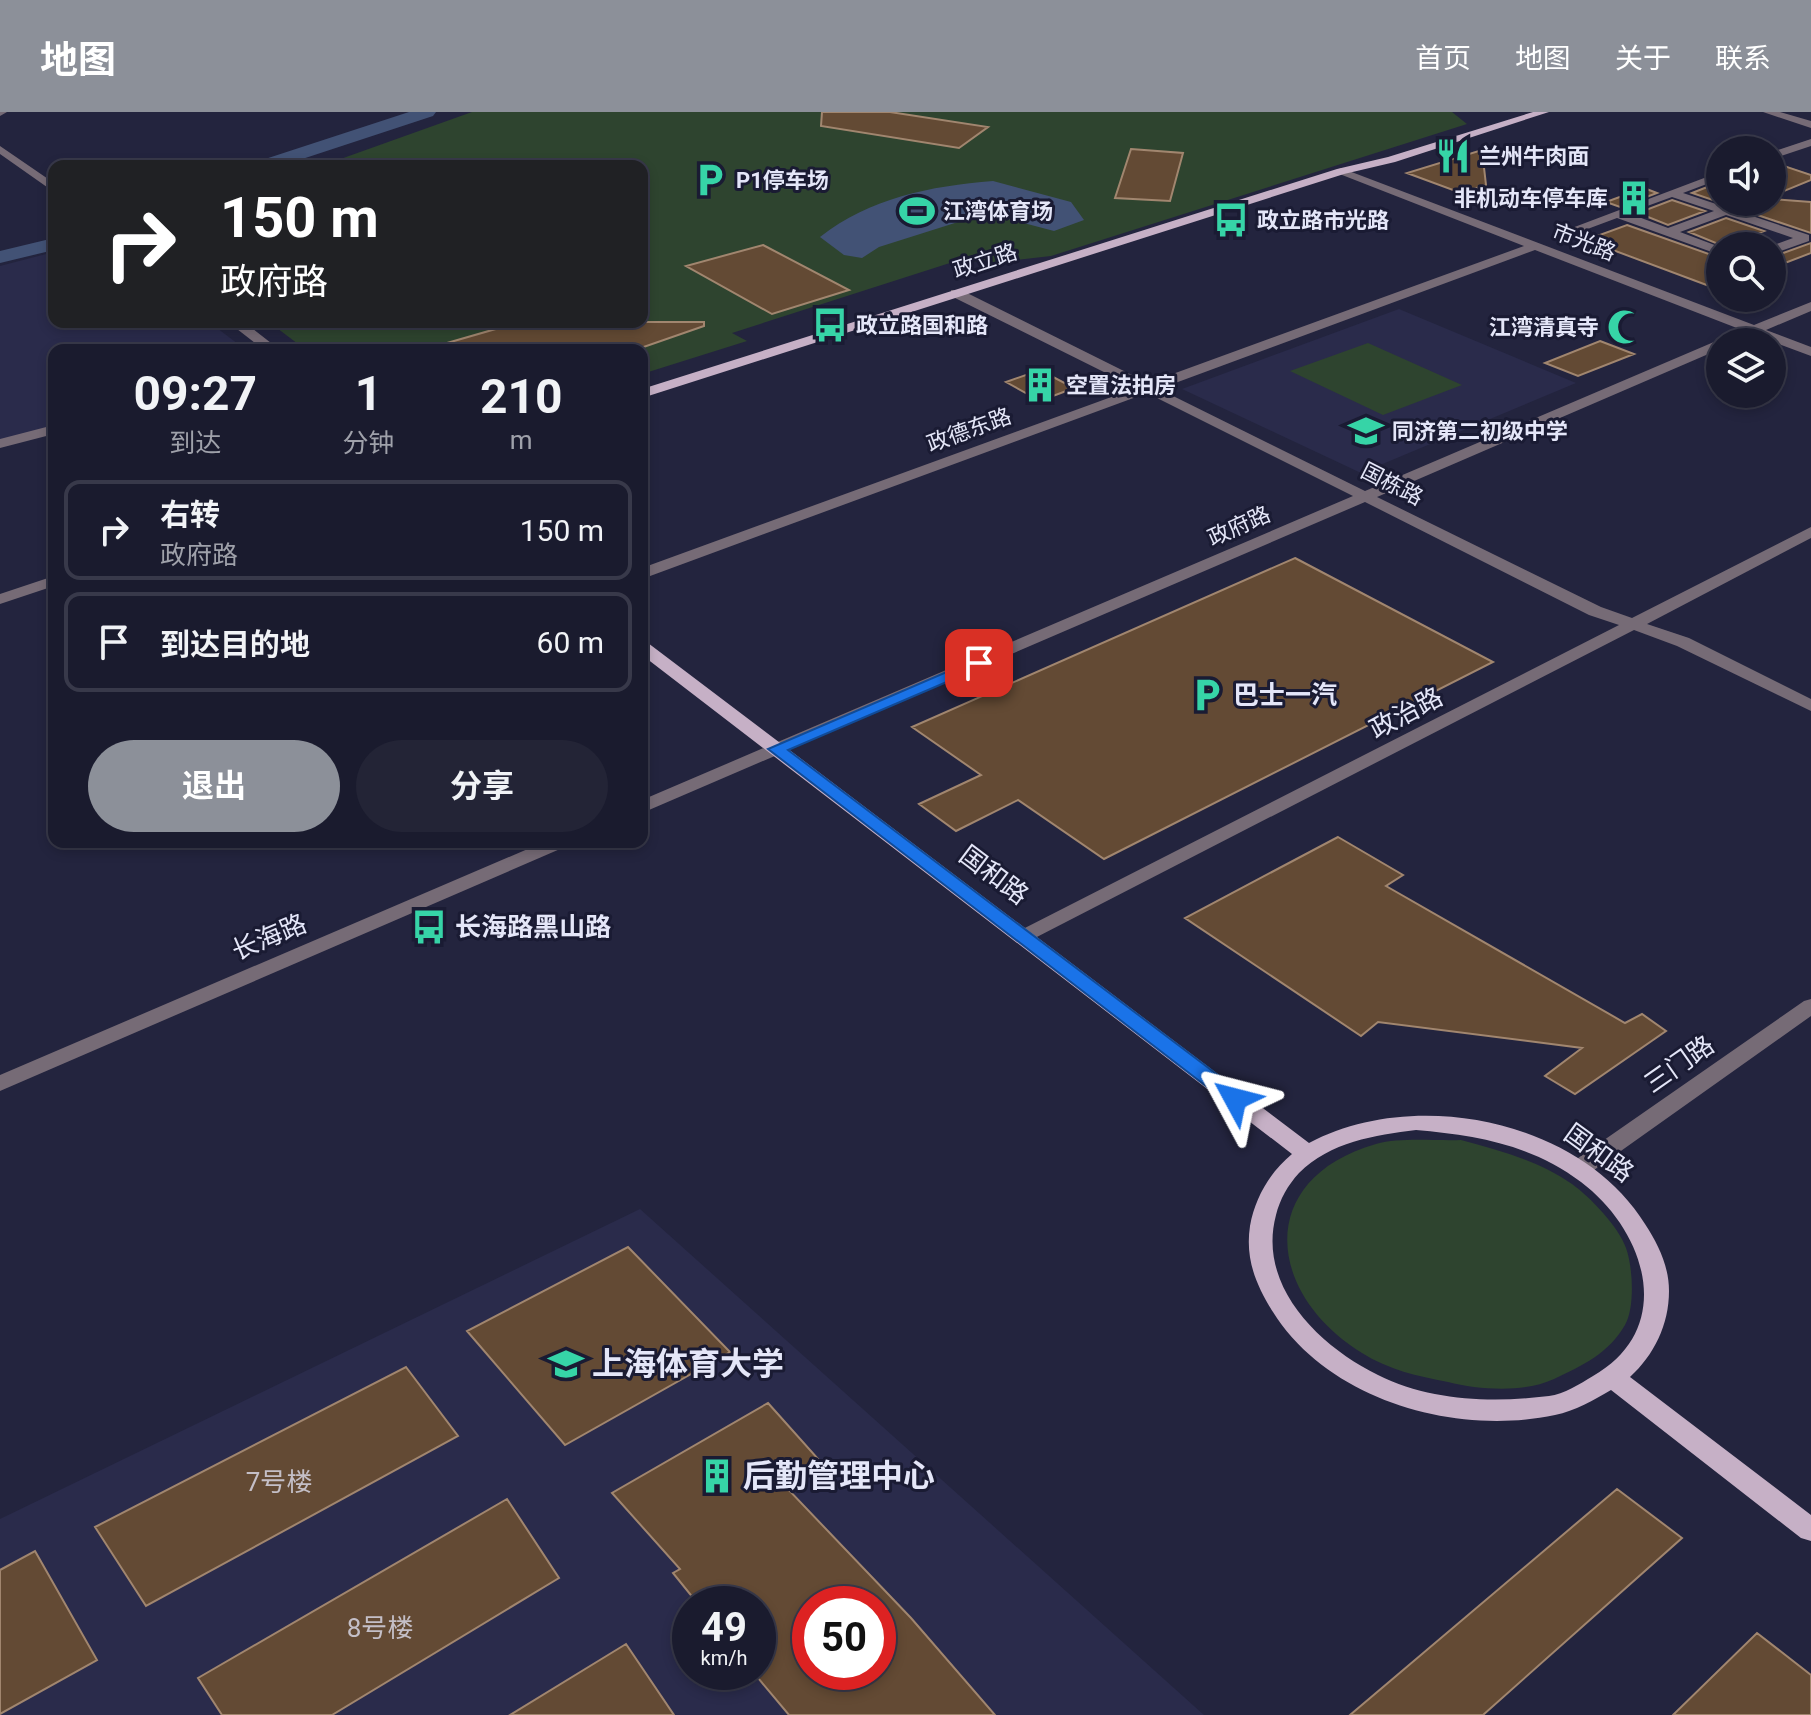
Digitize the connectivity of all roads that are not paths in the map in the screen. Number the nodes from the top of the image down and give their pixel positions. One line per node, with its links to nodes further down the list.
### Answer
1 (1513, 112): 8 (main road, 政立路)
2 (1544, 112): 8 (main road, 政立路)
3 (1768, 112): 4 (street)
4 (1811, 125)
5 (1811, 142): 7 (street)
6 (0, 149): 10 (street)
7 (1786, 151)
8 (1341, 171): 18 (street, 市光路); 21 (main road, 政立路)
9 (1706, 180): 11 (street)
10 (48, 184)
11 (1672, 193): 12 (street); 13 (street)
12 (1706, 204)
13 (1616, 213): 16 (street); 17 (street)
14 (1712, 216): 16 (street)
15 (1741, 216): 19 (street)
16 (1669, 232): 20 (street)
17 (1562, 234)
18 (1537, 245): 24 (street, 市光路); 30 (street, 政德东路)
19 (1786, 245)
20 (1706, 246)
21 (956, 293): 30 (street, 国栋路); 31 (main road, 政立路)
22 (1811, 306): 25 (street, 政府路)
23 (243, 328): 27 (street)
24 (1748, 328)
25 (1758, 328)
26 (1786, 343): 29 (street, 市光路)
27 (265, 344)
28 (1706, 350): 34 (street, 政府路)
29 (1811, 352)
30 (1150, 388): 34 (street, 国栋路); 36 (street, 政德东路)
31 (648, 392)
32 (48, 431): 33 (street)
33 (0, 444)
34 (1364, 495): 39 (street, 国栋路); 42 (street, 政府路)
35 (1811, 532): 39 (street, 政治路)
36 (648, 572)
37 (48, 583): 38 (street)
38 (0, 599)
39 (1633, 623): 41 (street, 国栋路); 45 (street, 政治路)
40 (648, 652): 42 (main road, 国和路)
41 (1811, 706)
42 (777, 749): 43 (street); 45 (main road, 国和路)
43 (648, 804)
44 (546, 848): 47 (street, 长海路)
45 (1024, 936): 48 (main road, 国和路)
46 (1811, 1006): 49 (street, 三门路)
47 (0, 1084)
48 (1307, 1154): 49 (main road, 国和路); 50 (main road, 国和路)
49 (1579, 1169): 50 (main road, 国和路)
50 (1614, 1379): 51 (main road)
51 (1811, 1530)

